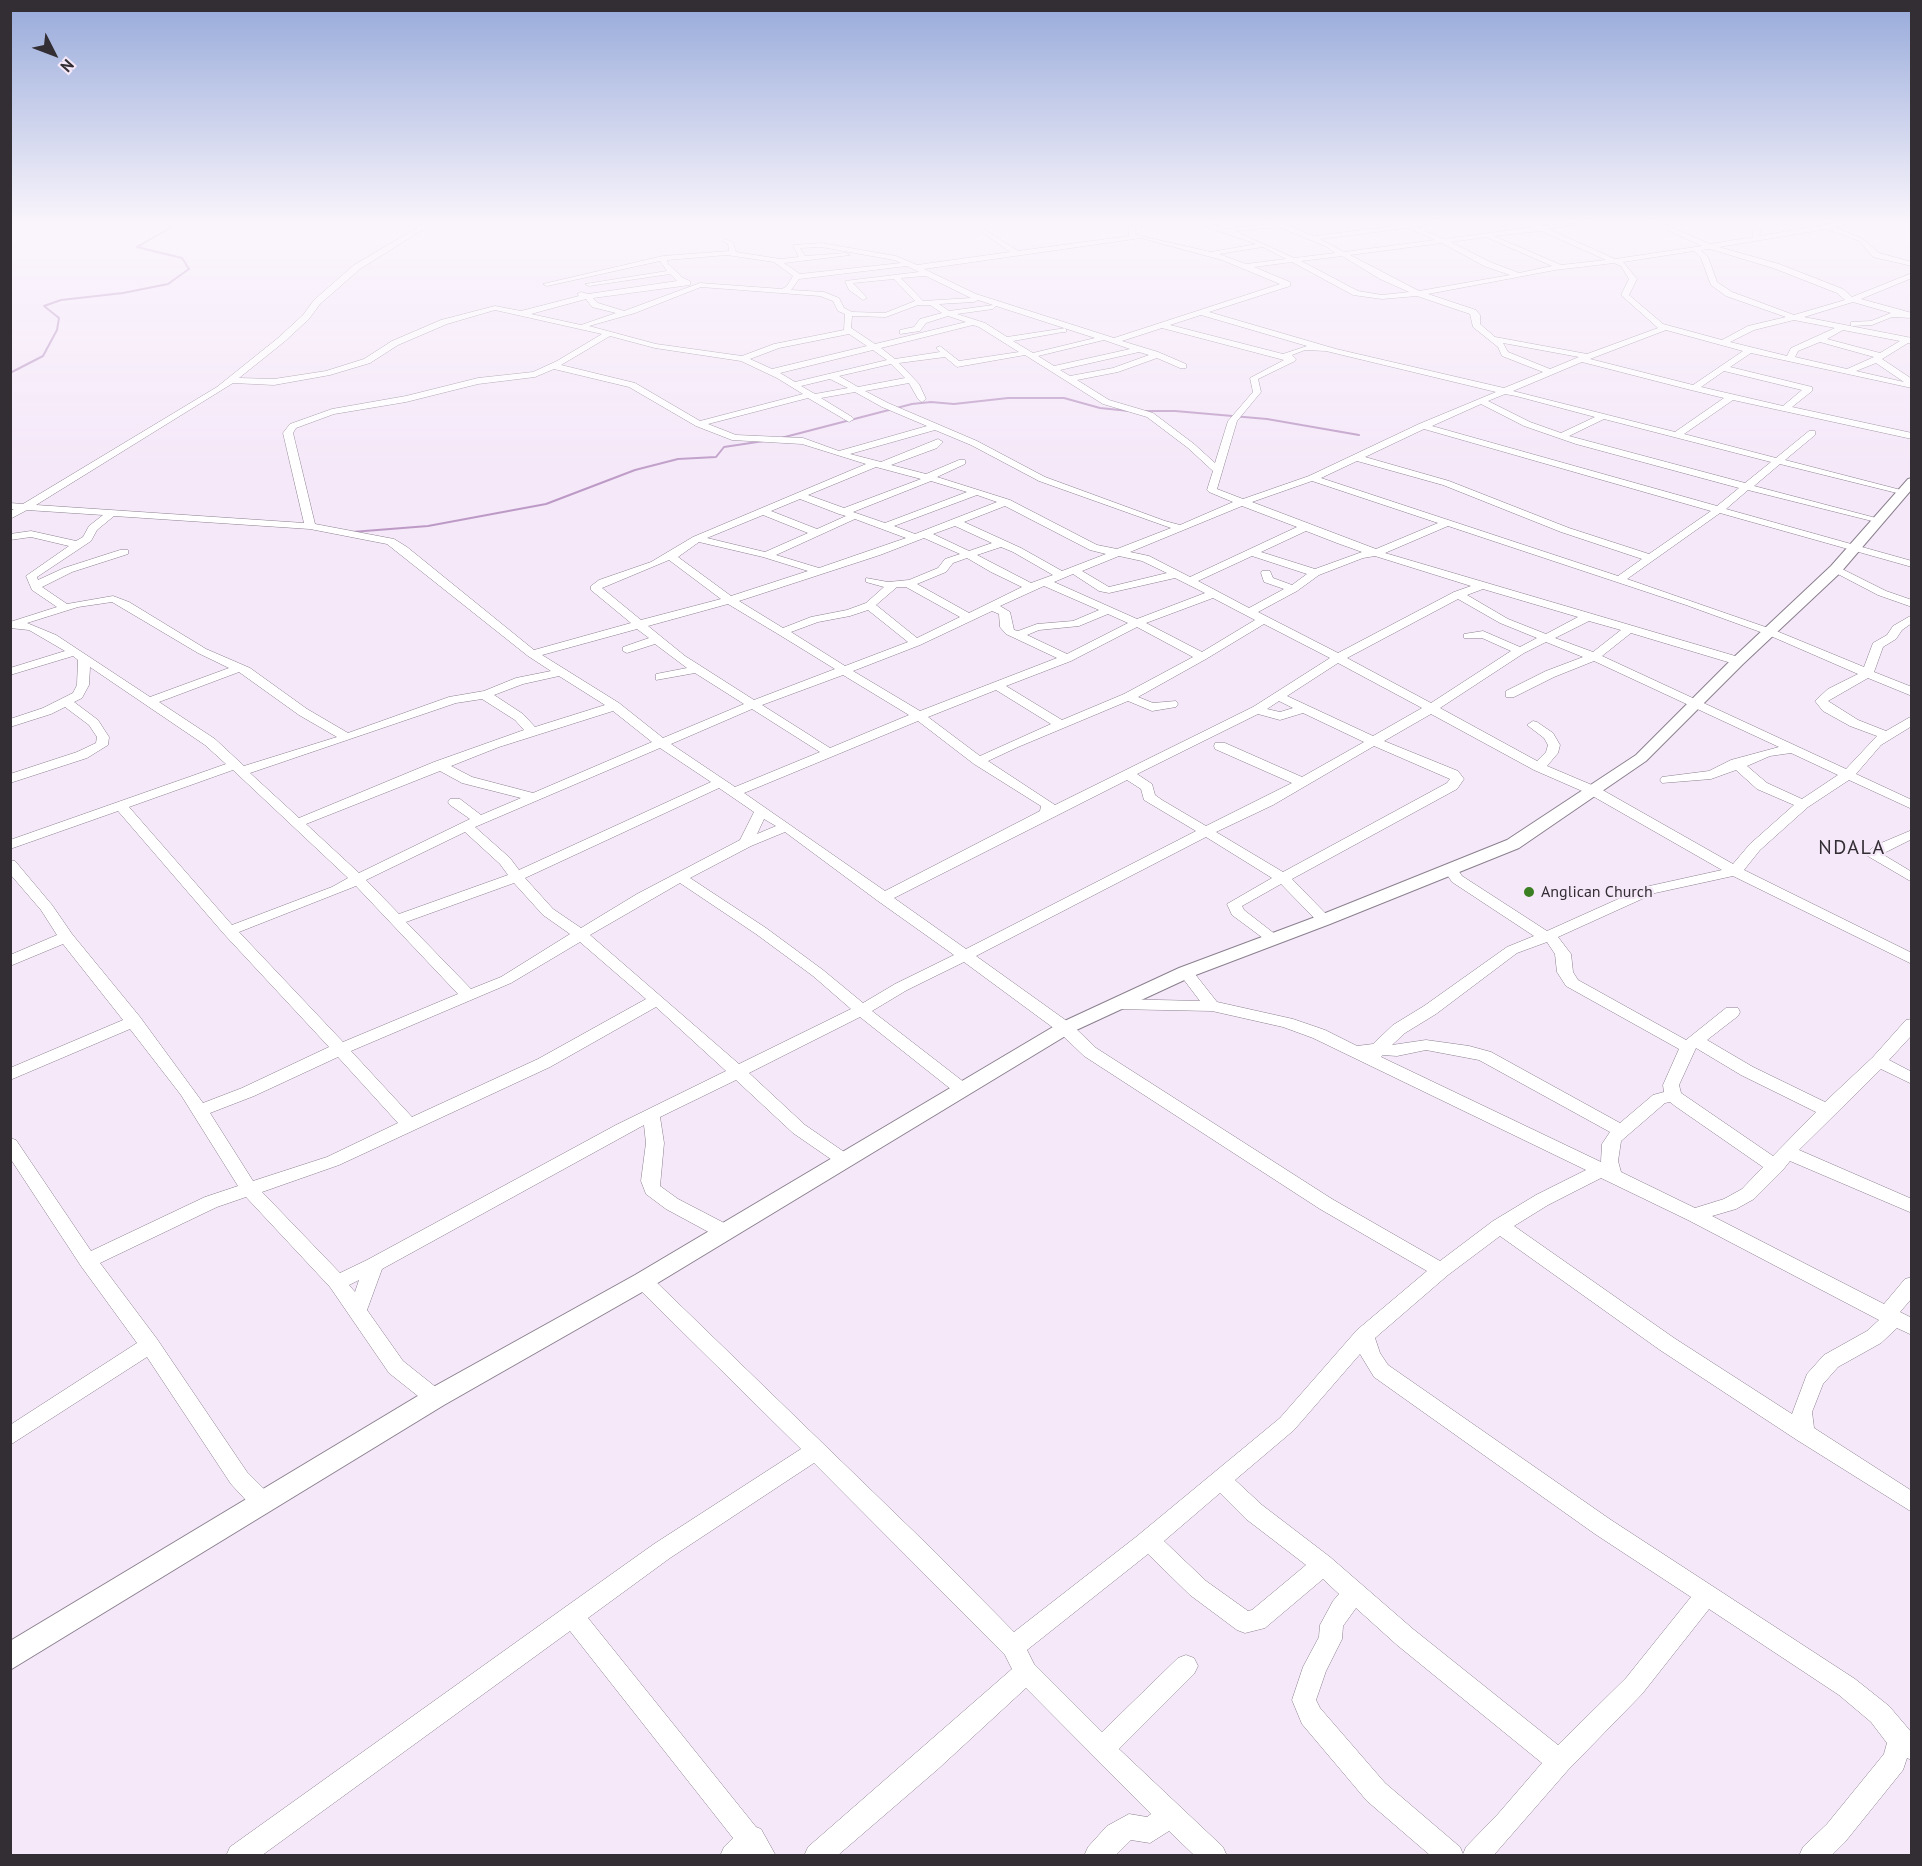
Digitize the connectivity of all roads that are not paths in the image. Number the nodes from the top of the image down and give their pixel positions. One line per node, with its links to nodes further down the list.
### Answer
1 (311, 309): 66 (street)
2 (491, 309): 66 (street)
3 (499, 309): 19 (street)
4 (539, 309): 19 (street)
5 (608, 309): 20 (street)
6 (637, 309): 20 (street)
7 (841, 309): 21 (street)
8 (897, 309): 21 (street); 25 (street)
9 (941, 309): 22 (street)
10 (967, 309): 22 (street)
11 (1011, 309): 32 (street)
12 (1209, 309): 18 (street)
13 (1464, 309): 38 (street)
14 (1640, 309): 31 (street)
15 (1771, 309): 24 (street)
16 (1824, 309): 24 (street)
17 (1885, 309): 23 (street)
18 (1200, 312): 28 (street); 47 (street)
19 (520, 314): 29 (street)
20 (624, 314): 29 (street)
21 (850, 314): 33 (street)
22 (948, 314): 25 (street); 26 (street)
23 (1907, 315): 27 (street)
24 (1796, 318): 27 (street); 44 (street)
25 (923, 321): 34 (street)
26 (974, 322): 36 (street); 41 (street)
27 (1828, 324): 30 (street)
28 (1160, 325): 42 (street); 54 (street)
29 (579, 327): 35 (street)
30 (1842, 327): 39 (street); 43 (street)
31 (1665, 328): 44 (street); 55 (street)
32 (1072, 329): 37 (street); 41 (street)
33 (850, 331): 40 (street); 53 (street)
34 (911, 331): 36 (street); 40 (street)
35 (609, 333): 53 (street); 58 (street)
36 (922, 336): 45 (street); 49 (street)
37 (1103, 338): 42 (street); 50 (street)
38 (1491, 338): 55 (street); 63 (street)
39 (1817, 339): 52 (street); 56 (street)
40 (865, 340): 45 (street)
41 (1004, 340): 50 (street)
42 (1113, 341): 46 (street)
43 (1909, 341): 52 (street)
44 (1722, 343): 48 (street)
45 (873, 347): 57 (street); 62 (street)
46 (1139, 349): 51 (street); 61 (street)
47 (1325, 349): 54 (street); 73 (street)
48 (1750, 350): 56 (street); 60 (street)
49 (947, 354): 50 (street); 57 (street)
50 (1027, 354): 61 (street)
51 (1157, 355): 59 (street); 68 (street)
52 (1878, 357): 64 (street); 70 (street)
53 (743, 359): 62 (street)
54 (1292, 359): 94 (street)
55 (1586, 359): 63 (street); 71 (street)
56 (1787, 359): 64 (street)
57 (894, 362): 65 (street); 67 (street)
58 (553, 366): 81 (street); 116 (street)
59 (1183, 366)
60 (1722, 368): 71 (street); 78 (street)
61 (1053, 369): 68 (street)
62 (772, 372): 69 (street)
63 (1550, 372): 73 (street)
64 (1846, 372): 70 (street)
65 (831, 376): 69 (street); 72 (street)
66 (232, 380): 106 (street)
67 (910, 380): 72 (street); 76 (street)
68 (1069, 380): 94 (street)
69 (794, 385): 74 (street)
70 (1911, 385)
71 (1694, 388): 75 (street)
72 (857, 389): 74 (street); 82 (street)
73 (1506, 392): 77 (street); 79 (street)
74 (810, 396): 80 (street); 81 (street)
75 (1731, 397): 78 (street); 85 (street)
76 (922, 399)
77 (1481, 401): 83 (street); 86 (street)
78 (1784, 409): 87 (street)
79 (1602, 417): 85 (street); 86 (street)
80 (849, 419)
81 (699, 424): 89 (street)
82 (937, 426): 89 (street); 119 (street)
83 (1422, 426): 90 (street); 108 (street)
84 (1812, 433): 92 (street)
85 (1677, 435): 92 (street)
86 (1561, 436): 97 (street)
87 (1911, 436)
88 (938, 442): 93 (street)
89 (839, 454): 93 (street)
90 (1358, 458): 96 (street); 136 (street)
91 (962, 462): 95 (street)
92 (1775, 462): 97 (street); 99 (street)
93 (879, 464): 95 (street); 101 (street)
94 (1218, 471): 104 (street)
95 (929, 477): 98 (street); 100 (street)
96 (1312, 478): 104 (street); 114 (street)
97 (1745, 487): 108 (street); 115 (street)
98 (977, 492): 103 (street); 117 (street)
99 (1906, 492): 115 (street)
100 (892, 493): 102 (street); 109 (street)
101 (798, 495): 107 (street); 109 (street)
102 (911, 500)
103 (1006, 502): 113 (street); 130 (street)
104 (1243, 503): 118 (street); 119 (street)
105 (10, 506): 106 (street)
106 (25, 507): 110 (street); 111 (street)
107 (762, 511): 120 (street); 123 (street)
108 (1717, 511): 127 (street); 136 (street)
109 (843, 512): 112 (street)
110 (112, 513): 116 (street); 125 (street)
111 (10, 516)
112 (854, 516): 117 (street); 120 (street)
113 (957, 522): 121 (street); 124 (street)
114 (1449, 522): 132 (street); 145 (street)
115 (1876, 522): 127 (street)
116 (310, 526): 180 (street)
117 (886, 526): 121 (street)
118 (1306, 527): 131 (street); 132 (street)
119 (1181, 528): 126 (street)
120 (816, 532): 134 (street)
121 (922, 536): 133 (street); 140 (street)
122 (10, 537): 125 (street)
123 (697, 539): 129 (street); 134 (street)
124 (1002, 543): 133 (street); 143 (street)
125 (79, 545): 151 (street)
126 (1137, 545): 130 (street); 135 (street)
127 (1854, 548): 137 (street); 138 (street)
128 (124, 552): 151 (street)
129 (672, 552): 157 (street); 168 (street)
130 (1114, 553): 135 (street); 139 (street)
131 (1253, 553): 142 (street); 144 (street)
132 (1376, 553): 142 (street); 150 (street)
133 (968, 554): 149 (street); 152 (street)
134 (766, 555): 140 (street)
135 (1145, 558): 144 (street)
136 (1651, 558): 145 (street)
137 (1911, 564)
138 (1836, 569): 159 (street); 172 (street)
139 (1074, 570): 143 (street); 144 (street)
140 (819, 571): 157 (street)
141 (1266, 573): 153 (street)
142 (1315, 573): 153 (street)
143 (1061, 575): 147 (street)
144 (1183, 578): 155 (street)
145 (1620, 579): 172 (street)
146 (870, 580): 148 (street)
147 (1045, 582): 152 (street); 154 (street)
148 (896, 584): 149 (street); 158 (street)
149 (909, 584): 165 (street)
150 (1484, 585): 156 (street); 164 (street)
151 (35, 586): 161 (street)
152 (1028, 589): 154 (street); 160 (street)
153 (1293, 589): 163 (street)
154 (1060, 590): 162 (street)
155 (1213, 594): 163 (street); 169 (street)
156 (1458, 594): 175 (street); 185 (street)
157 (730, 600): 168 (street); 171 (street)
158 (870, 605): 171 (street); 177 (street)
159 (1910, 606)
160 (993, 607): 165 (street); 173 (street)
161 (66, 608): 181 (street); 187 (street)
162 (1107, 611): 169 (street); 173 (street)
163 (1248, 612): 167 (street)
164 (1587, 617): 170 (street); 175 (street)
165 (970, 618): 177 (street)
166 (1911, 618): 192 (street)
167 (1263, 620): 182 (street); 185 (street)
168 (639, 623): 176 (street); 180 (street)
169 (1137, 623): 182 (street); 184 (street)
170 (1628, 630): 183 (street); 186 (street)
171 (782, 632): 189 (street)
172 (1770, 632): 186 (street); 192 (street)
173 (1016, 636): 184 (street)
174 (1468, 636): 179 (street)
175 (1545, 638): 179 (street); 183 (street)
176 (655, 640): 178 (street); 188 (street)
177 (916, 643): 189 (street)
178 (627, 649)
179 (1520, 651): 207 (street)
180 (532, 654): 191 (street)
181 (80, 655): 190 (street); 200 (street); 201 (street)
182 (1202, 657): 199 (street)
183 (1594, 657): 196 (street); 204 (street)
184 (1067, 658): 194 (street)
185 (1338, 658): 198 (street); 207 (street)
186 (1738, 661): 204 (street)
187 (239, 668): 201 (street); 216 (street)
188 (697, 669): 193 (street); 202 (street)
189 (845, 669): 202 (street); 209 (street)
190 (10, 672)
191 (563, 672): 197 (street); 205 (street)
192 (1867, 674): 195 (street); 215 (street)
193 (660, 677)
194 (996, 686): 209 (street); 212 (street)
195 (1911, 692)
196 (1510, 694)
197 (485, 695): 214 (street); 216 (street)
198 (1277, 696): 206 (street); 208 (street)
199 (1128, 697): 203 (street); 212 (street)
200 (67, 702): 211 (street); 229 (street)
201 (148, 702): 226 (street)
202 (754, 704): 218 (street); 221 (street)
203 (1173, 704)
204 (1697, 704): 220 (street); 233 (street)
205 (615, 706): 214 (street); 218 (street)
206 (1304, 709): 208 (street); 217 (street)
207 (1430, 709): 217 (street); 225 (street)
208 (1257, 710): 228 (street)
209 (919, 716): 221 (street); 222 (street)
210 (1911, 720): 215 (street)
211 (10, 723)
212 (1060, 724): 222 (street)
213 (1533, 725): 225 (street)
214 (533, 732): 224 (street)
215 (1886, 735): 227 (street)
216 (346, 737): 226 (street)
217 (1373, 741): 231 (street); 257 (street)
218 (661, 743): 232 (street); 235 (street)
219 (1220, 746): 231 (street)
220 (1791, 749): 223 (street); 227 (street)
221 (828, 752): 234 (street)
222 (979, 761): 237 (street)
223 (1736, 763): 230 (street); 239 (street)
224 (439, 765): 235 (street); 245 (street)
225 (1539, 767): 233 (street)
226 (238, 768): 241 (street); 245 (street)
227 (1849, 774): 239 (street); 240 (street)
228 (1129, 775): 238 (street); 248 (street)
229 (10, 779)
230 (1667, 780)
231 (1302, 782): 248 (street)
232 (720, 783): 234 (street); 256 (street)
233 (1594, 791): 253 (street); 254 (street)
234 (734, 792): 242 (street)
235 (533, 797): 244 (street)
236 (456, 802): 244 (street)
237 (1047, 803): 238 (street); 243 (street)
238 (1070, 804): 243 (street)
239 (1803, 804): 254 (street)
240 (1911, 805)
241 (122, 806): 251 (street); 263 (street)
242 (761, 811): 247 (street); 250 (street)
243 (1041, 817): 260 (street)
244 (480, 820): 246 (street)
245 (298, 823): 259 (street)
246 (466, 826): 256 (street); 259 (street)
247 (786, 827): 250 (street); 260 (street)
248 (1206, 832): 257 (street); 268 (street)
249 (1911, 834): 258 (street)
250 (746, 843): 255 (street)
251 (10, 845)
252 (10, 864): 266 (street)
253 (1451, 870): 261 (street); 265 (street)
254 (1735, 871): 265 (street); 269 (street)
255 (680, 876): 264 (street); 276 (street)
256 (516, 877): 262 (street); 264 (street)
257 (1279, 878): 261 (street); 267 (street)
258 (1911, 878)
259 (358, 880): 262 (street); 263 (street)
260 (883, 898): 268 (street)
261 (1324, 920): 267 (street)
262 (395, 921): 272 (street)
263 (229, 931): 282 (street)
264 (580, 934): 272 (street); 273 (street)
265 (1548, 936): 281 (street); 283 (street)
266 (66, 937): 270 (street); 278 (street)
267 (1272, 938): 271 (street)
268 (963, 956): 276 (street); 280 (street)
269 (1911, 959)
270 (10, 961)
271 (1186, 972): 274 (street); 275 (street)
272 (469, 996): 282 (street)
273 (657, 1000): 285 (street); 293 (street)
274 (1115, 1004): 275 (street); 280 (street)
275 (1212, 1006): 283 (street)
276 (862, 1010): 285 (street); 288 (street)
277 (1732, 1012): 281 (street)
278 (134, 1021): 286 (street); 291 (street)
279 (1911, 1024): 284 (street)
280 (1065, 1028): 288 (street); 307 (street)
281 (1692, 1044): 289 (street); 290 (street)
282 (340, 1049): 291 (street); 293 (street)
283 (1375, 1054): 294 (street); 299 (street)
284 (1880, 1061): 287 (street); 290 (street)
285 (738, 1071): 292 (street); 297 (street)
286 (10, 1075)
287 (1911, 1079)
288 (963, 1090): 297 (street)
289 (1673, 1095): 294 (street); 298 (street)
290 (1827, 1110): 296 (street)
291 (198, 1111): 300 (street)
292 (651, 1115): 304 (street); 306 (street)
293 (410, 1125): 300 (street)
294 (1621, 1131): 299 (street)
295 (10, 1144): 305 (street)
296 (1789, 1152): 298 (street); 301 (street)
297 (844, 1160): 304 (street)
298 (1776, 1167): 302 (street)
299 (1607, 1174): 302 (street); 303 (street)
300 (248, 1188): 305 (street); 309 (street)
301 (1911, 1207)
302 (1694, 1215): 312 (street)
303 (1500, 1226): 307 (street); 316 (street)
304 (723, 1231): 308 (street)
305 (88, 1261): 314 (street)
306 (374, 1265): 309 (street); 311 (street)
307 (1441, 1270): 313 (street)
308 (643, 1281): 315 (street); 318 (street)
309 (337, 1282): 311 (street)
310 (1911, 1284): 312 (street)
311 (357, 1312): 315 (street)
312 (1897, 1320): 316 (street)
313 (1364, 1336): 319 (street); 325 (street)
314 (150, 1345): 317 (street); 320 (street)
315 (435, 1398): 320 (street)
316 (1804, 1434): 321 (street)
317 (10, 1436)
318 (815, 1451): 326 (street); 327 (street)
319 (1220, 1479): 322 (street); 323 (street)
320 (263, 1503): 328 (street)
321 (1911, 1503)
322 (1148, 1540): 323 (street); 327 (street)
323 (1322, 1564): 324 (street)
324 (1355, 1593): 333 (street); 340 (street)
325 (1707, 1594): 331 (street); 333 (street)
326 (572, 1615): 335 (street); 336 (street)
327 (1013, 1647): 330 (street)
328 (10, 1657)
329 (1186, 1666): 332 (street)
330 (1026, 1672): 332 (street); 337 (street)
331 (1906, 1744): 342 (street)
332 (1103, 1749): 334 (street)
333 (1558, 1761): 341 (street)
334 (1170, 1815): 338 (street); 339 (street)
335 (749, 1850)
336 (254, 1851)
337 (817, 1856)
338 (1097, 1856)
339 (1214, 1856)
340 (1451, 1856)
341 (1475, 1856)
342 (1812, 1856)

